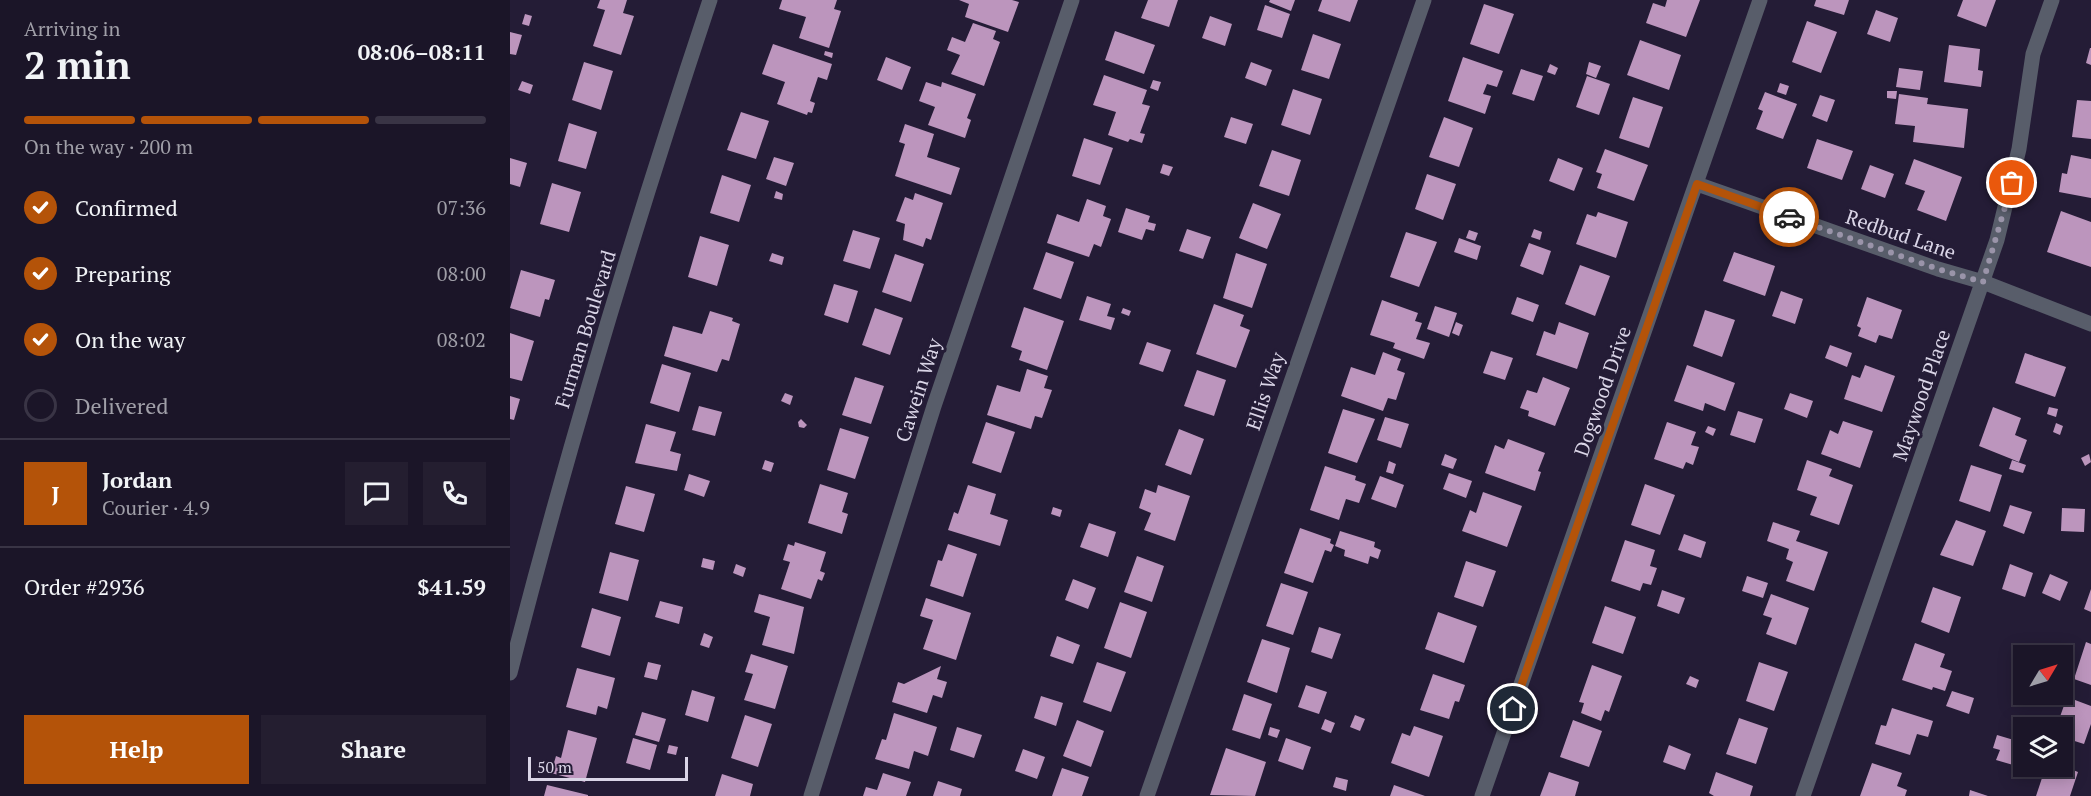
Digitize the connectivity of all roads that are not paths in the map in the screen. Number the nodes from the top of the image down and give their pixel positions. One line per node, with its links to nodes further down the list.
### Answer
1 (710, 0): 9 (street, Furman Boulevard)
2 (1072, 0): 10 (street, Cawein Way)
3 (1424, 0): 11 (street, Ellis Way)
4 (1760, 0): 6 (street, Dogwood Drive)
5 (2052, 0): 7 (street, Maywood Place)
6 (1697, 184): 7 (street, Redbud Lane); 12 (street, Dogwood Drive)
7 (1983, 282): 8 (street, Redbud Lane); 13 (street, Maywood Place)
8 (2091, 324)
9 (510, 673)
10 (811, 796)
11 (1147, 796)
12 (1482, 796)
13 (1803, 796)

